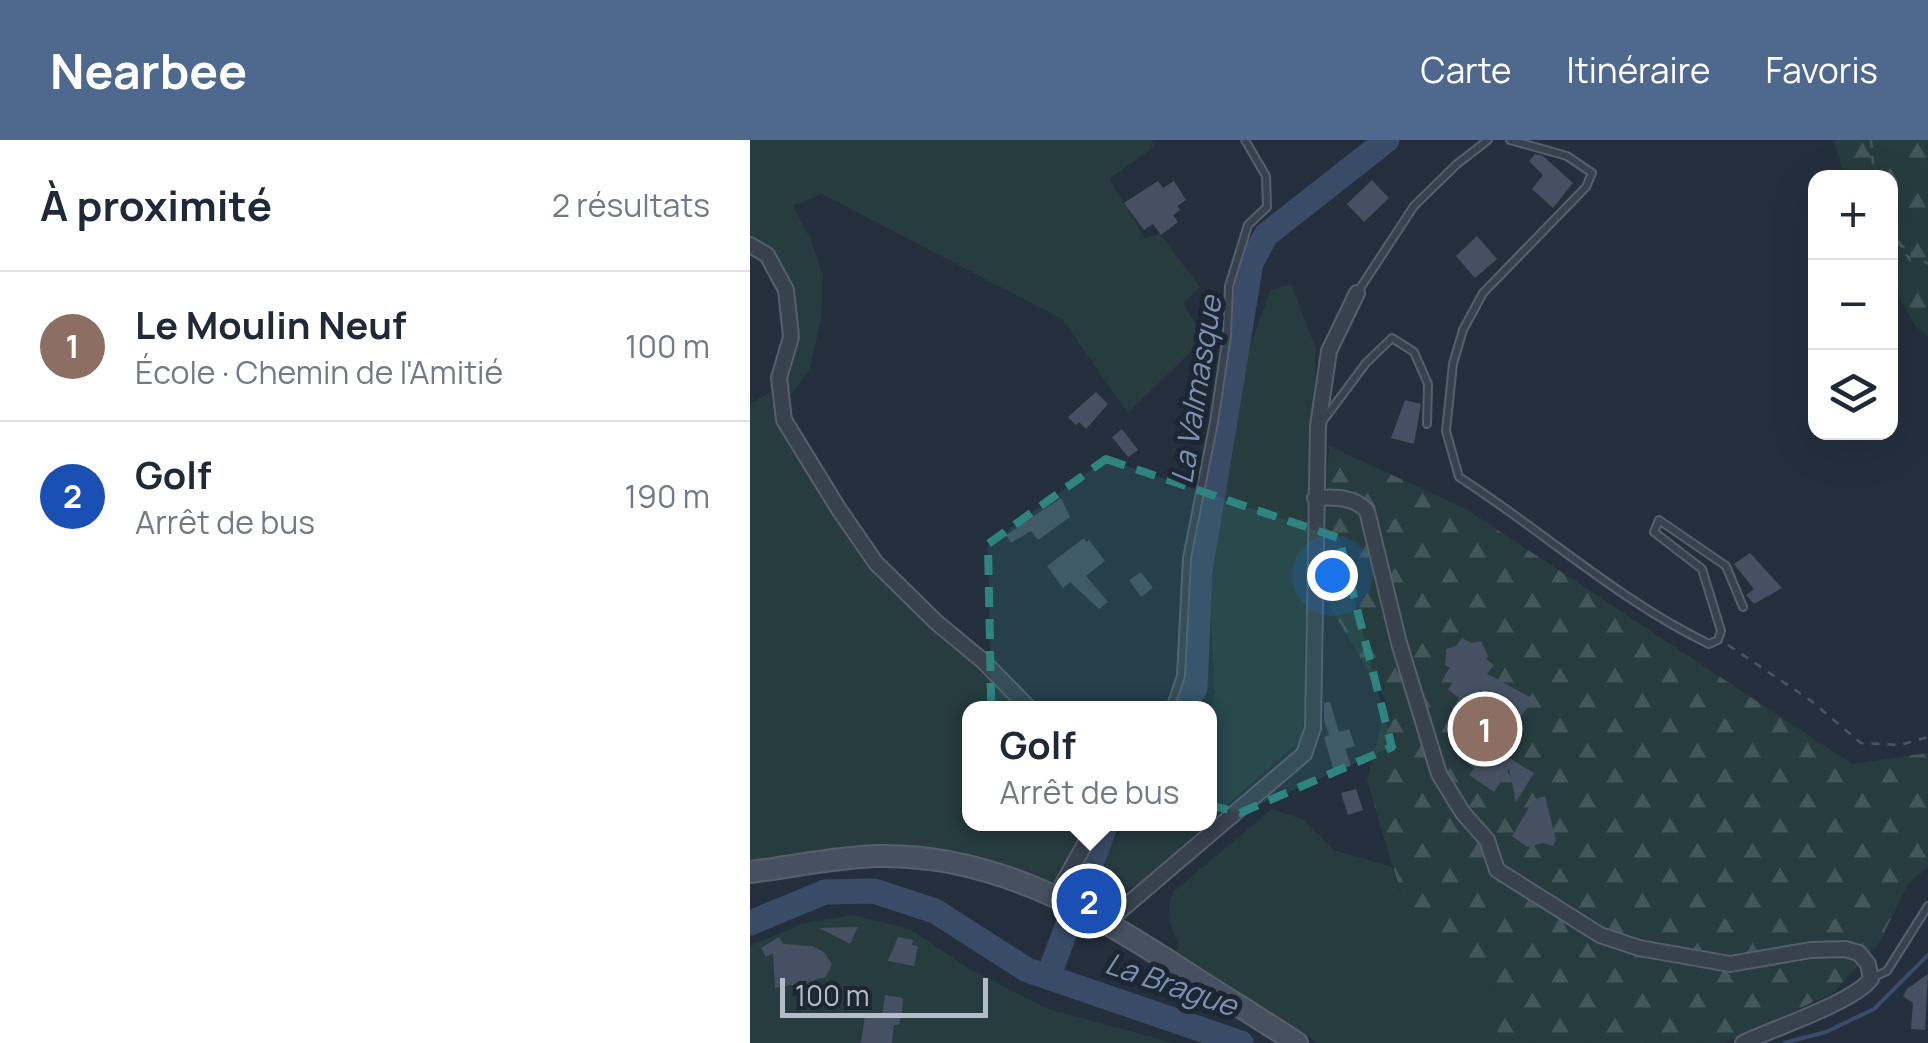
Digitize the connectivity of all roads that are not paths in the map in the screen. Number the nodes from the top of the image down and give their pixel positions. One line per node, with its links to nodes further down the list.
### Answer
1 (1245, 140): 11 (lane)
2 (1488, 140): 5 (lane)
3 (1510, 140): 9 (lane)
4 (750, 245): 10 (street)
5 (1357, 293): 7 (street)
6 (1427, 424): 7 (lane)
7 (1318, 426): 8 (street)
8 (1315, 498): 12 (street); 19 (street)
9 (1743, 606)
10 (1022, 701)
11 (1172, 701)
12 (1217, 829)
13 (1094, 831): 16 (street)
14 (1214, 831): 18 (street)
15 (750, 872): 16 (street)
16 (1069, 902): 18 (street)
17 (1928, 906): 19 (lane)
18 (1108, 922): 20 (street)
19 (1871, 979): 21 (street)
20 (1297, 1043)
21 (1743, 1043)

